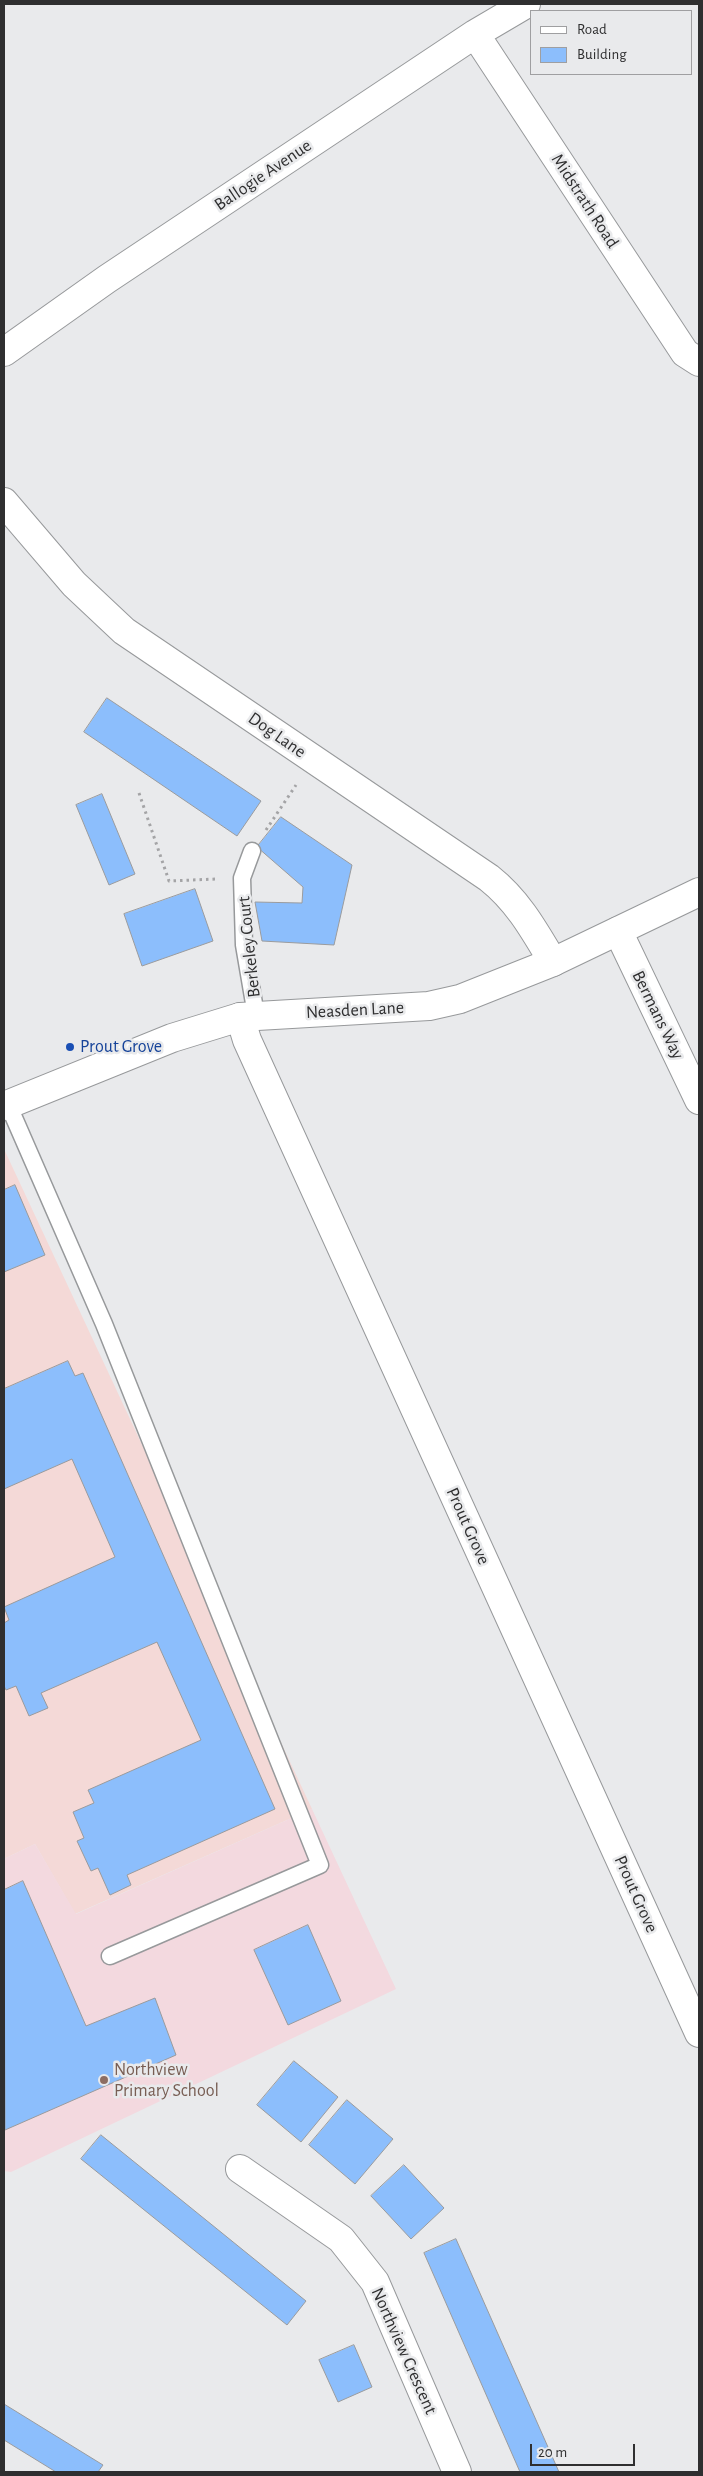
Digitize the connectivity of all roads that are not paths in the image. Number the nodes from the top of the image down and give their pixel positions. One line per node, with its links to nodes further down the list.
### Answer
1 (526, 4): 2 (street, Ballogie Avenue)
2 (475, 34): 3 (street, Ballogie Avenue); 4 (street, Midstrath Road)
3 (4, 352)
4 (699, 362)
5 (4, 502): 9 (street, Dog Lane)
6 (252, 852): 10 (lane, Berkeley Court)
7 (699, 892): 8 (street, Neasden Lane)
8 (618, 931): 9 (street, Neasden Lane); 11 (street, Bermans Way)
9 (553, 962): 10 (street, Neasden Lane)
10 (248, 1016): 12 (street, Neasden Lane); 14 (street, Prout Grove)
11 (699, 1100)
12 (6, 1105): 13 (lane)
13 (110, 1956)
14 (699, 2033)
15 (240, 2169): 16 (street, Northview Crescent)
16 (457, 2472)

